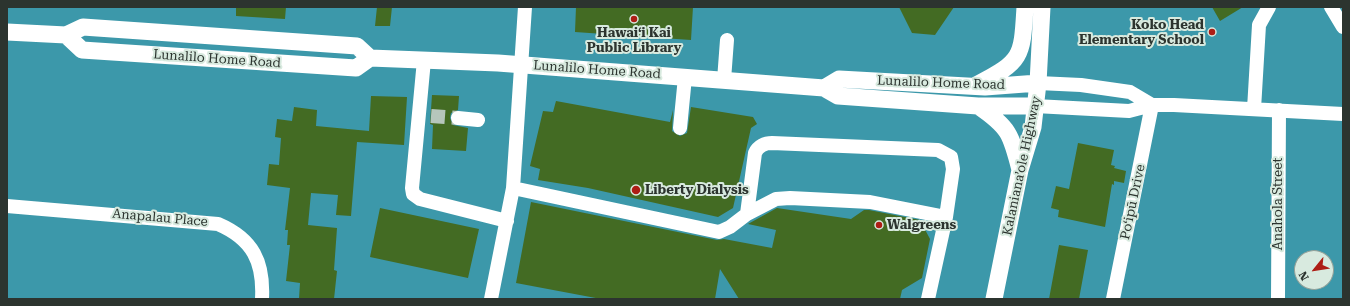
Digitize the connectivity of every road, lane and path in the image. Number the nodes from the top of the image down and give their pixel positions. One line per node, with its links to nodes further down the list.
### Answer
1 (525, 7): 12 (street)
2 (1025, 7): 16 (main road)
3 (1042, 7): 15 (main road, Kalaniana’ole Highway)
4 (1269, 7): 21 (street)
5 (1331, 7): 6 (street)
6 (1343, 27)
7 (7, 32): 8 (main road, Lunalilo Home Road)
8 (66, 35): 10 (main road, Lunalilo Home Road); 10 (main road, Lunalilo Home Road)
9 (727, 40): 14 (street)
10 (370, 58): 11 (main road, Lunalilo Home Road)
11 (424, 60): 12 (main road, Lunalilo Home Road); 32 (street)
12 (520, 65): 13 (main road, Lunalilo Home Road); 28 (street)
13 (685, 77): 14 (main road, Lunalilo Home Road); 26 (street)
14 (724, 80): 17 (main road, Lunalilo Home Road)
15 (1038, 83): 16 (main road, Lunalilo Home Road); 18 (street, Lunalilo Home Road); 20 (main road, Kalaniana’ole Highway)
16 (975, 86): 17 (main road, Lunalilo Home Road)
17 (824, 88): 19 (main road, Lunalilo Home Road)
18 (1152, 105): 20 (street, Lunalilo Home Road); 21 (street, Lunalilo Home Road); 37 (street, Po‘ipū Drive)
19 (978, 106): 20 (main road, Lunalilo Home Road); 27 (main road)
20 (1035, 106): 27 (main road, Kalaniana’ole Highway)
21 (1254, 109): 22 (street, Lunalilo Home Road)
22 (1279, 110): 23 (street, Lunalilo Home Road); 38 (street, Anahola Street)
23 (1343, 114)
24 (458, 118): 25 (street)
25 (478, 120)
26 (680, 128)
27 (1020, 170): 36 (main road, Kalaniana’ole Highway)
28 (513, 188): 30 (street); 32 (street)
29 (7, 206): 33 (street, Anapalau Place)
30 (748, 214): 31 (street); 31 (street)
31 (946, 218): 35 (street)
32 (507, 222): 34 (street)
33 (262, 299)
34 (491, 299)
35 (928, 299)
36 (994, 299)
37 (1113, 299)
38 (1278, 299)

